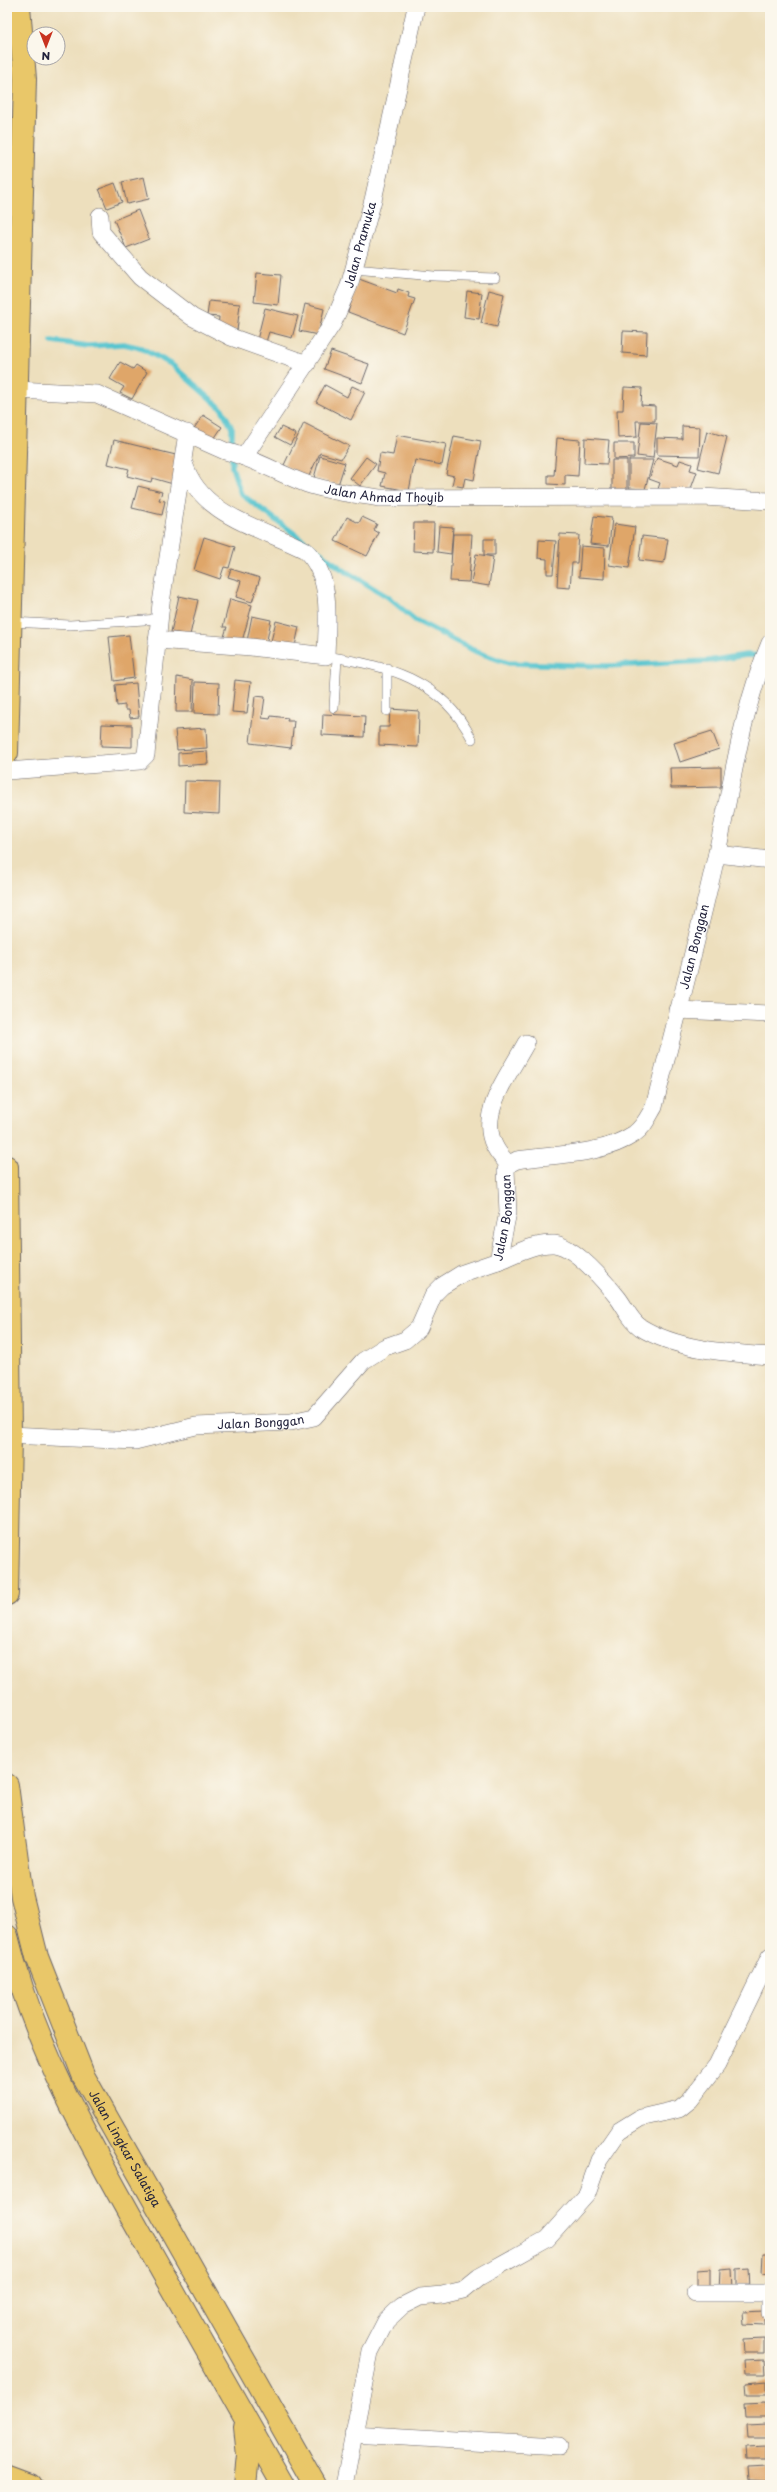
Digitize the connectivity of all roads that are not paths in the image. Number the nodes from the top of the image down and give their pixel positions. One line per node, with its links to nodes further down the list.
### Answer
1 (19, 7): 3 (main road)
2 (416, 7): 5 (street, Jalan Pramuka)
3 (15, 150): 8 (main road)
4 (100, 216): 7 (street)
5 (354, 269): 6 (lane); 7 (street, Jalan Pramuka)
6 (495, 278)
7 (307, 364): 11 (street, Jalan Pramuka)
8 (17, 390): 9 (main road); 10 (street, Jalan Ahmad Thoyib)
9 (12, 411): 15 (main road)
10 (187, 433): 11 (street, Jalan Ahmad Thoyib); 12 (street)
11 (235, 454): 13 (street, Jalan Ahmad Thoyib)
12 (184, 462): 14 (street); 18 (street)
13 (770, 501)
14 (159, 619): 15 (lane); 16 (street)
15 (10, 622): 23 (main road)
16 (157, 640): 18 (street); 24 (street)
17 (770, 643): 25 (street, Jalan Bonggan)
18 (331, 657): 19 (lane); 20 (lane)
19 (386, 668): 21 (lane); 22 (lane)
20 (334, 708)
21 (387, 711)
22 (472, 739)
23 (7, 752)
24 (7, 772)
25 (716, 854): 26 (street); 27 (street, Jalan Bonggan)
26 (770, 860)
27 (678, 1010): 28 (street); 30 (street, Jalan Bonggan)
28 (770, 1014)
29 (526, 1043): 30 (street)
30 (510, 1164): 32 (street, Jalan Bonggan)
31 (7, 1167): 34 (main road)
32 (498, 1260): 33 (street); 34 (street, Jalan Bonggan)
33 (770, 1356)
34 (10, 1435): 35 (main road)
35 (8, 1530): 36 (main road)
36 (7, 1594)
37 (7, 1785): 50 (main road, Jalan Lingkar Salatiga)
38 (7, 1936): 43 (main road)
39 (770, 1956): 44 (street)
40 (769, 2292): 41 (street); 42 (street)
41 (695, 2293)
42 (770, 2313)
43 (244, 2418): 48 (main road); 49 (main road)
44 (353, 2434): 45 (street); 51 (street)
45 (559, 2446)
46 (7, 2476): 47 (main road)
47 (31, 2485)
48 (245, 2485)
49 (282, 2485)
50 (315, 2485)
51 (344, 2485)

